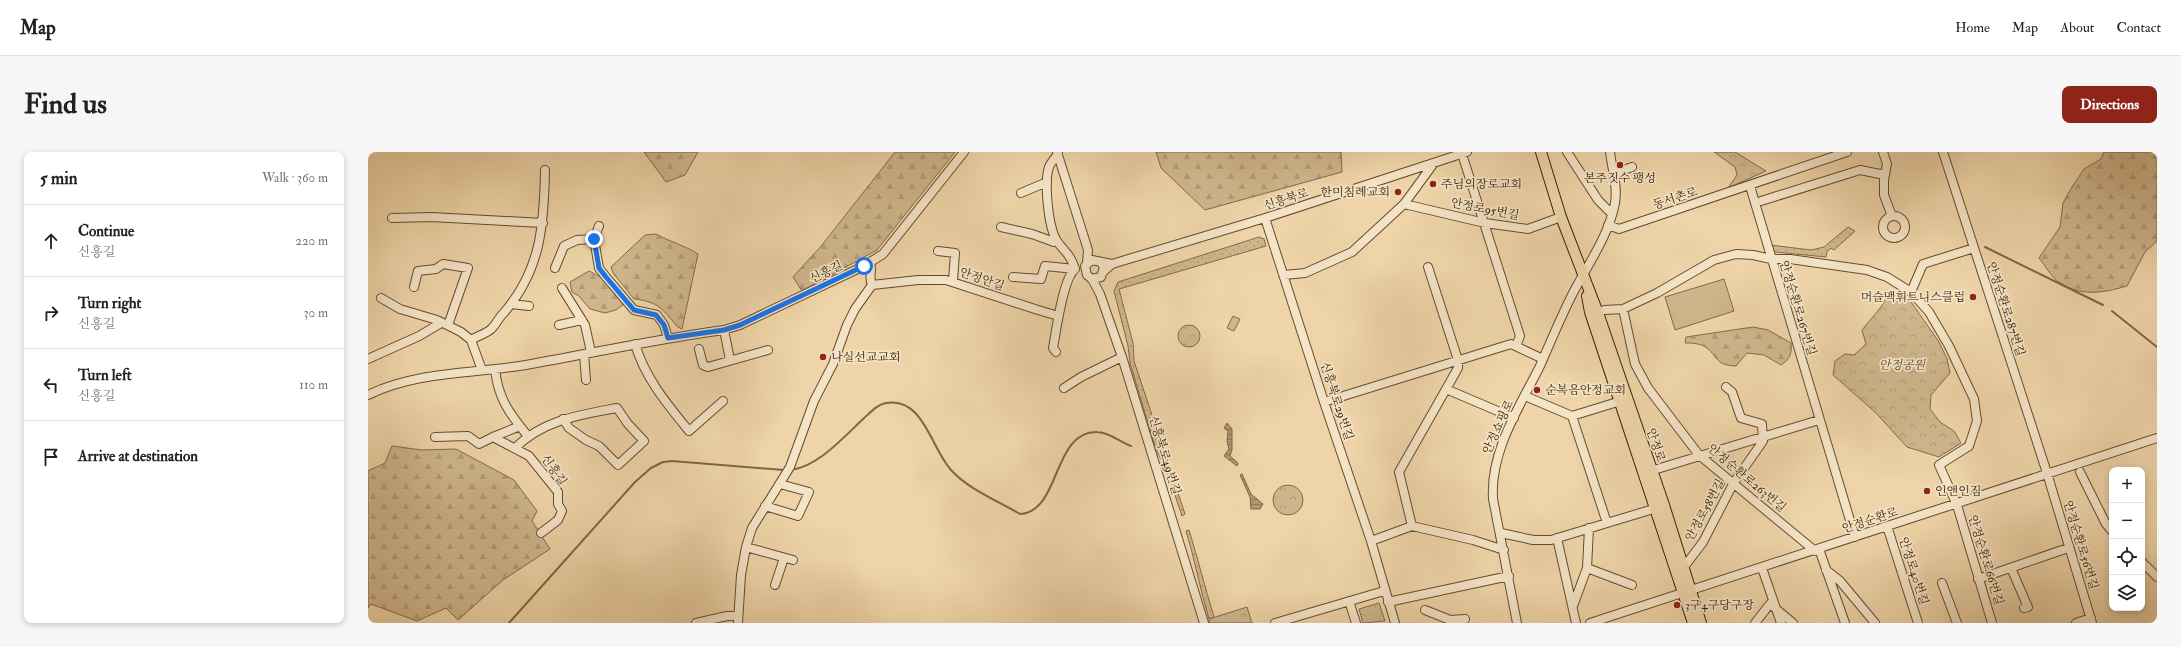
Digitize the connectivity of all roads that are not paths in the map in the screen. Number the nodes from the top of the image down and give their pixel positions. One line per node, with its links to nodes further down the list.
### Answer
1 (964, 152): 37 (street, 신흥길)
2 (1541, 152): 22 (main road, 안정로)
3 (1567, 152): 20 (street)
4 (1610, 152): 13 (street)
5 (1847, 152): 16 (street)
6 (1883, 152): 14 (street)
7 (1943, 152): 32 (street, 안정순환로287번길)
8 (1058, 153): 15 (street); 33 (street)
9 (1464, 153): 10 (street, 신흥북로); 26 (street)
10 (1434, 163): 19 (street); 24 (street, 신흥북로)
11 (1632, 167): 13 (street)
12 (546, 170): 25 (street)
13 (1613, 174): 20 (street)
14 (1885, 175): 18 (street); 21 (street)
15 (1047, 182): 17 (street); 31 (street)
16 (1750, 186): 27 (street, 동서촌로); 35 (street, 안정순환로267번길)
17 (1021, 194)
18 (1761, 201)
19 (1404, 204): 26 (street, 안정로95번길); 44 (street)
20 (1612, 214): 27 (street)
21 (1892, 216)
22 (1561, 217): 26 (street, 안정로95번길); 45 (main road, 안정로)
23 (392, 218): 25 (street)
24 (1265, 218): 38 (street, 신흥북로); 44 (street, 신흥북로29번길)
25 (543, 223): 55 (street)
26 (1485, 223): 67 (street)
27 (1608, 225): 45 (street)
28 (599, 226): 30 (street)
29 (1001, 227): 31 (street)
30 (594, 239): 41 (street); 64 (street)
31 (1057, 241): 42 (street)
32 (1974, 248): 52 (street); 102 (street, 안정순환로287번길)
33 (1088, 250): 36 (street); 39 (street)
34 (938, 251): 48 (street)
35 (1771, 259): 52 (street); 57 (street); 91 (street, 안정순환로267번길)
36 (1098, 261): 38 (street); 39 (street); 43 (street)
37 (870, 263): 49 (street); 63 (street, 신흥길)
38 (1112, 264): 43 (street)
39 (1086, 266): 42 (street); 47 (street)
40 (1428, 267): 76 (street)
41 (555, 268)
42 (1074, 270): 46 (street, 안정안길); 59 (street)
43 (1103, 274): 47 (street); 53 (street)
44 (1284, 275): 87 (street, 신흥북로29번길)
45 (1584, 276): 58 (main road, 안정로); 73 (street, 안정쇼핑로); 85 (main road, 안정로)
46 (1013, 277)
47 (1092, 279): 53 (street)
48 (953, 281): 49 (street, 안정안길); 59 (street, 안정안길)
49 (872, 285): 103 (street)
50 (414, 287): 61 (street)
51 (562, 288): 60 (street)
52 (1911, 292): 105 (street, 안정순환로66번길)
53 (1100, 294): 72 (street, 신흥북로49번길)
54 (381, 298): 61 (street)
55 (511, 304): 56 (street); 65 (street)
56 (529, 306)
57 (1622, 309): 58 (street); 99 (street, 안정순환로263번길)
58 (1598, 313): 85 (main road, 안정로)
59 (1059, 314): 70 (street)
60 (582, 320): 62 (street); 71 (street)
61 (444, 324): 65 (street); 74 (street)
62 (560, 325)
63 (724, 330): 64 (street, 신흥길); 75 (street)
64 (668, 338): 66 (street, 신흥길)
65 (471, 340): 78 (street)
66 (635, 344): 71 (street, 신흥길); 86 (street)
67 (1516, 346): 73 (street); 76 (street)
68 (699, 349): 75 (street)
69 (768, 350): 75 (street)
70 (1056, 352)
71 (587, 353): 77 (street, 신흥길); 79 (street)
72 (1122, 357): 81 (street); 148 (street, 신흥북로49번길)
73 (1543, 358): 84 (street, 안정쇼핑로)
74 (368, 359)
75 (730, 360)
76 (1458, 360): 82 (street); 87 (street)
77 (495, 369): 78 (street, 신흥길); 92 (street)
78 (482, 370): 83 (street, 신흥길)
79 (586, 380)
80 (1726, 387): 94 (street)
81 (1064, 388)
82 (1446, 389): 89 (street); 109 (street)
83 (368, 395)
84 (1525, 396): 88 (street); 89 (street, 안정쇼핑로)
85 (1623, 400): 88 (street); 100 (main road, 안정로)
86 (723, 401)
87 (1324, 402): 117 (street, 신흥북로29번길)
88 (1572, 416): 108 (street)
89 (1514, 418): 114 (street, 안정쇼핑로)
90 (563, 419): 90 (street); 93 (street)
91 (1819, 420): 94 (street); 115 (street, 안정순환로267번길)
92 (520, 426): 93 (street); 96 (street)
93 (527, 435): 98 (street)
94 (1763, 436): 99 (street); 104 (street, 안정로58번길)
95 (435, 437): 96 (street)
96 (493, 438): 98 (street, 신흥길)
97 (2157, 438): 102 (street, 안정순환로)
98 (515, 448): 113 (street, 신흥길)
99 (1699, 455): 100 (street); 104 (street, 안정순환로263번길)
100 (1647, 471): 107 (main road, 안정로)
101 (2080, 472): 112 (street)
102 (2047, 473): 105 (street, 안정순환로); 119 (street, 안정순환로56번길)
103 (780, 484): 106 (street); 106 (street)
104 (1733, 484): 121 (street, 안정순환로263번길); 128 (street, 안정로58번길)
105 (1957, 505): 110 (street, 안정순환로); 132 (street, 안정순환로66번길)
106 (765, 506): 118 (street)
107 (1660, 507): 108 (street); 128 (main road, 안정로)
108 (1607, 522): 111 (street)
109 (1412, 526): 117 (street); 120 (street)
110 (1887, 526): 115 (street, 안정순환로); 162 (street, 안정로40번길)
111 (1589, 528): 116 (street); 125 (street)
112 (2109, 528)
113 (541, 533)
114 (1501, 533): 116 (street); 120 (street, 안정쇼핑로)
115 (1855, 537): 121 (street, 안정순환로)
116 (1558, 538): 140 (street)
117 (1371, 541): 137 (street, 신흥북로29번길)
118 (746, 547): 122 (street); 145 (street)
119 (2068, 548): 127 (street); 146 (street, 안정순환로56번길)
120 (1504, 550): 130 (street, 안정쇼핑로)
121 (1817, 550): 126 (street, 안정순환로); 129 (street)
122 (784, 558): 123 (street); 134 (street)
123 (793, 560)
124 (2145, 565): 131 (street)
125 (1587, 568): 135 (street); 140 (street)
126 (1762, 568): 136 (street, 안정순환로); 143 (street)
127 (2011, 568): 132 (street); 141 (street)
128 (1680, 569): 136 (main road, 안정로)
129 (1826, 570): 160 (street); 161 (street)
130 (1509, 576): 139 (street); 152 (street, 안정쇼핑로)
131 (2157, 576)
132 (1978, 579): 164 (street, 안정순환로66번길)
133 (1942, 582): 163 (street)
134 (775, 585)
135 (1632, 586)
136 (1687, 590): 154 (street, 안정순환로); 155 (main road, 안정로); 156 (main road, 안정로)
137 (1384, 591): 138 (street); 139 (street, 신흥북로29번길)
138 (1349, 601): 149 (street); 150 (street)
139 (1388, 602): 151 (street, 신흥북로29번길)
140 (1572, 606): 153 (street)
141 (2024, 608)
142 (1425, 610): 144 (street)
143 (1777, 610): 157 (street); 158 (street); 159 (street)
144 (1465, 619)
145 (738, 620): 147 (street)
146 (2092, 620): 165 (street)
147 (696, 623)
148 (1204, 623)
149 (1275, 623)
150 (1356, 623)
151 (1395, 623)
152 (1517, 623)
153 (1576, 623)
154 (1590, 623)
155 (1693, 623)
156 (1701, 623)
157 (1755, 623)
158 (1781, 623)
159 (1793, 623)
160 (1845, 623)
161 (1875, 623)
162 (1918, 623)
163 (1957, 623)
164 (1992, 623)
165 (2076, 623)

